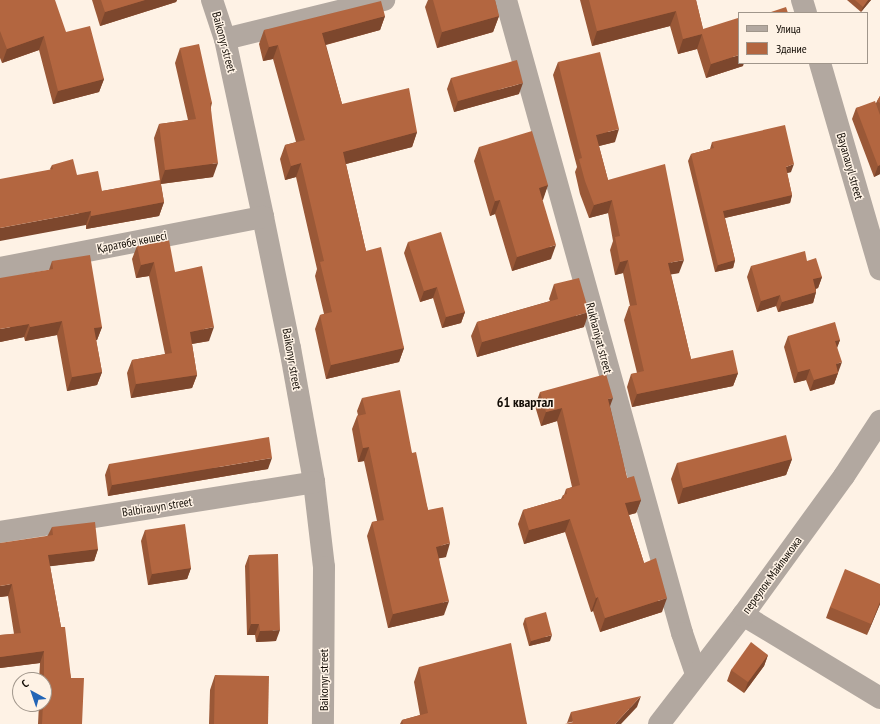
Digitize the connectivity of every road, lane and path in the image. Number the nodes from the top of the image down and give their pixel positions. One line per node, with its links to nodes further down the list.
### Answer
1 (212, 0): 6 (street, Baikonyr street)
2 (384, 0): 6 (street)
3 (506, 0): 15 (street, Rukhaniyat street)
4 (802, 0): 5 (street)
5 (806, 12)
6 (225, 39): 8 (street, Baikonyr street)
7 (820, 64): 10 (street, Bayanauyl street)
8 (263, 217): 9 (street, Қаратөбе көшесі); 12 (street, Baikonyr street)
9 (0, 268)
10 (880, 268)
11 (880, 421): 14 (street, переулок Майлыкожа)
12 (314, 482): 13 (street, Balbirauyn street); 17 (street, Baikonyr street)
13 (0, 532)
14 (743, 615): 15 (street, переулок Майлыкожа); 16 (street)
15 (696, 674): 18 (street, переулок Майлыкожа)
16 (880, 698)
17 (324, 724)
18 (659, 724)

